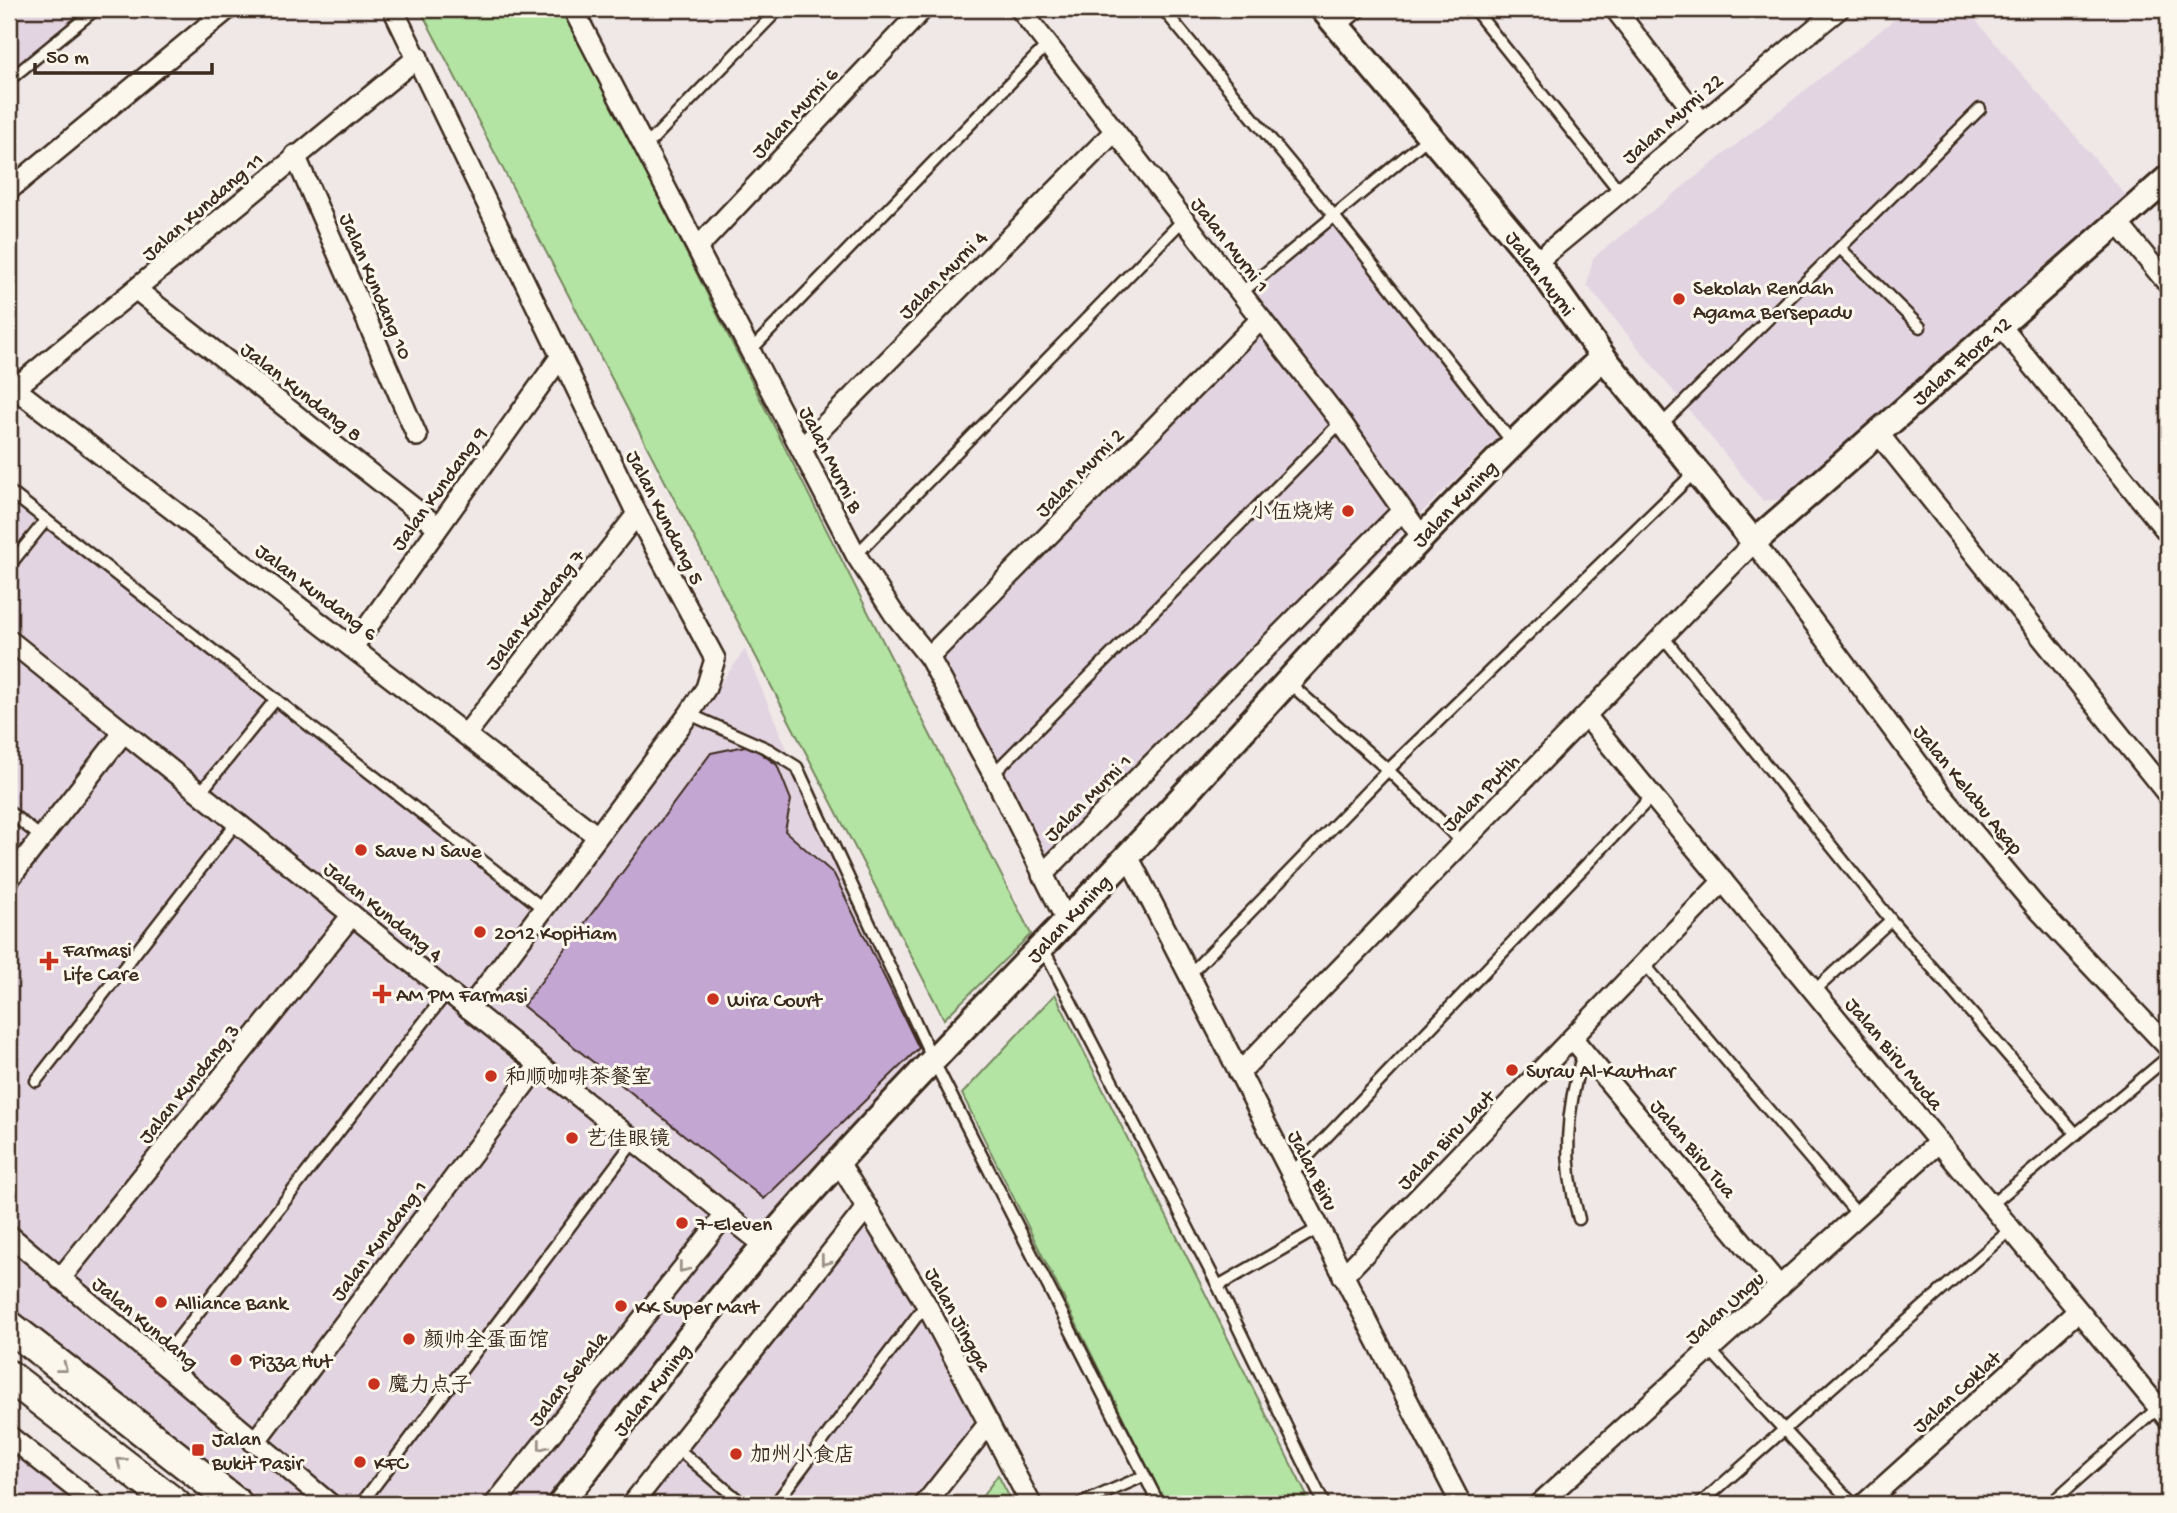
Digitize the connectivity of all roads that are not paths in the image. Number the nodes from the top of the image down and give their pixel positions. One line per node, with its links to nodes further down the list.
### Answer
1 (96, 9): 16 (lane)
2 (228, 9): 24 (street)
3 (393, 9): 15 (street, Jalan Kundang 5)
4 (573, 9): 21 (street, Jalan Murni B)
5 (779, 9): 21 (lane)
6 (923, 9): 29 (street, Jalan Murni 6)
7 (1020, 9): 14 (street, Jalan Murni 1)
8 (1163, 9): 26 (lane)
9 (1362, 9): 13 (lane)
10 (1474, 9): 25 (lane)
11 (1615, 9): 18 (street)
12 (1839, 9): 18 (street, Jalan Murni 22)
13 (1331, 18): 20 (street, Jalan Murni)
14 (1047, 45): 19 (street, Jalan Murni 1); 38 (lane)
15 (418, 57): 22 (street, Jalan Kundang 11); 39 (street, Jalan Kundang 5)
16 (9, 80)
17 (1980, 109): 30 (lane)
18 (1701, 121): 25 (street, Jalan Murni 22)
19 (1114, 132): 27 (street, Jalan Murni 1); 47 (street, Jalan Murni 4)
20 (1431, 136): 26 (lane); 31 (street, Jalan Murni)
21 (643, 148): 29 (street, Jalan Murni B)
22 (295, 155): 33 (street, Jalan Kundang 11); 45 (street, Jalan Kundang 10)
23 (2168, 178): 28 (street, Jalan Flora 12)
24 (9, 190)
25 (1621, 193): 31 (street, Jalan Murni 22)
26 (1334, 216): 34 (lane); 46 (lane)
27 (1183, 220): 34 (street, Jalan Murni 1); 57 (lane)
28 (2118, 222): 32 (street); 36 (street, Jalan Flora 12)
29 (698, 247): 38 (street, Jalan Murni B)
30 (1840, 248): 37 (lane); 43 (lane)
31 (1536, 262): 40 (street, Jalan Murni)
32 (2168, 284)
33 (138, 291): 41 (street, Jalan Kundang 11); 53 (street, Jalan Kundang 8)
34 (1241, 293): 35 (street, Jalan Murni 1)
35 (1261, 319): 42 (street, Jalan Murni 1); 62 (street, Jalan Murni 2)
36 (2000, 326): 44 (street, Jalan Flora 12); 54 (street)
37 (1920, 327)
38 (750, 351): 47 (street, Jalan Murni B)
39 (561, 356): 51 (street, Jalan Kundang 5); 53 (street, Jalan Kundang 9)
40 (1603, 357): 43 (street, Jalan Murni); 46 (street, Jalan Kuning)
41 (12, 386): 61 (street, Jalan Kundang 6)
42 (1341, 422): 50 (street, Jalan Murni 1); 70 (lane)
43 (1660, 426): 48 (street, Jalan Murni)
44 (1878, 433): 56 (street, Jalan Flora 12); 72 (street)
45 (417, 436)
46 (1512, 442): 55 (street, Jalan Kuning)
47 (802, 448): 57 (street, Jalan Murni B)
48 (1696, 471): 56 (street, Jalan Murni); 69 (lane)
49 (9, 491): 52 (lane)
50 (1401, 512): 55 (street, Jalan Murni 1); 80 (street, Jalan Murni 1)
51 (637, 513): 65 (street, Jalan Kundang 5); 68 (street, Jalan Kundang 7)
52 (46, 520): 58 (lane); 64 (lane)
53 (438, 527): 61 (street, Jalan Kundang 9)
54 (2168, 533)
55 (1421, 537): 63 (street, Jalan Kuning)
56 (1754, 542): 59 (street, Jalan Putih); 94 (street, Jalan Kelabu Asap)
57 (856, 555): 62 (street, Jalan Murni B)
58 (9, 566)
59 (1664, 638): 66 (street, Jalan Putih); 86 (lane)
60 (9, 640): 67 (street, Jalan Kundang 4)
61 (353, 647): 68 (street, Jalan Kundang 6)
62 (929, 657): 70 (street, Jalan Murni B)
63 (1288, 682): 69 (lane); 79 (street, Jalan Kuning)
64 (276, 699): 71 (lane); 83 (lane)
65 (689, 714): 76 (street, Jalan Kundang 5); 96 (lane)
66 (1587, 717): 73 (street, Jalan Biru Muda); 78 (street, Jalan Putih)
67 (124, 732): 71 (street, Jalan Kundang 4); 77 (street)
68 (467, 733): 76 (street, Jalan Kundang 6)
69 (1388, 770): 78 (lane); 89 (lane)
70 (993, 774): 80 (street, Jalan Murni B)
71 (200, 793): 75 (street, Jalan Kundang 4)
72 (2168, 795)
73 (1652, 796): 82 (street, Jalan Biru Muda); 104 (lane)
74 (9, 812): 77 (lane)
75 (237, 822): 84 (street, Jalan Kundang 4); 99 (lane)
76 (597, 836): 83 (street, Jalan Kundang 5)
77 (41, 837): 81 (street)
78 (1462, 842): 98 (street, Jalan Putih)
79 (1128, 856): 85 (street, Jalan Kuning); 89 (street, Jalan Biru)
80 (1042, 875): 85 (street, Jalan Murni B)
81 (9, 879)
82 (1723, 881): 88 (street, Jalan Biru Laut); 91 (street, Jalan Biru Muda)
83 (544, 909): 92 (street, Jalan Kundang 5)
84 (352, 915): 90 (street, Jalan Kundang 4); 115 (street, Jalan Kundang 3)
85 (1066, 920): 87 (street, Jalan Kuning)
86 (1891, 920): 91 (lane); 100 (lane)
87 (1042, 946): 96 (street, Jalan Kuning); 116 (lane)
88 (1644, 964): 93 (street, Jalan Biru Laut); 108 (lane)
89 (1189, 975): 98 (street, Jalan Biru)
90 (448, 991): 92 (street, Jalan Kundang 4); 122 (lane)
91 (1814, 991): 102 (street, Jalan Biru Muda)
92 (469, 1009): 97 (street, Jalan Kundang 4)
93 (1578, 1046): 109 (lane); 114 (street, Jalan Biru Laut); 117 (street, Jalan Biru Tua)
94 (2168, 1048)
95 (2168, 1057): 100 (lane)
96 (933, 1060): 103 (street, Jalan Kuning); 130 (lane)
97 (539, 1065): 101 (street, Jalan Kundang 4); 128 (street, Jalan Kundang 1)
98 (1239, 1073): 104 (street, Jalan Biru)
99 (36, 1081)
100 (2076, 1134): 105 (lane)
101 (634, 1141): 107 (street, Jalan Kundang 4); 135 (lane)
102 (1939, 1142): 105 (street, Jalan Biru Muda); 108 (street, Jalan Ungu)
103 (838, 1161): 106 (street, Jalan Jingga); 113 (street, Jalan Kuning)
104 (1291, 1174): 110 (street, Jalan Biru)
105 (1991, 1205): 111 (street, Jalan Biru Muda)
106 (867, 1207): 118 (street, Jalan Jingga); 129 (street, one-way to 129)
107 (726, 1214): 113 (street, Jalan Kundang 4); 136 (street, Jalan Sehala, one-way to 136)
108 (1859, 1217): 117 (street, Jalan Ungu)
109 (1579, 1219)
110 (1319, 1228): 114 (street, Jalan Biru); 116 (lane)
111 (2011, 1229): 119 (street, Jalan Biru Muda); 126 (lane)
112 (9, 1235): 115 (street, Jalan Kundang)
113 (764, 1245): 137 (street, Jalan Kuning)
114 (1343, 1276): 146 (street, Jalan Biru)
115 (60, 1279): 122 (street, Jalan Kundang)
116 (1218, 1286): 145 (lane)
117 (1780, 1286): 121 (street, Jalan Ungu)
118 (926, 1304): 125 (street, Jalan Jingga); 140 (lane)
119 (2078, 1311): 124 (street, Jalan Biru Muda); 150 (street, Jalan Coklat)
120 (9, 1326): 133 (main road, one-way to 133)
121 (1710, 1350): 126 (lane); 147 (street, Jalan Ungu)
122 (159, 1363): 128 (street, Jalan Kundang)
123 (9, 1376): 132 (main road, one-way to 123)
124 (2163, 1414): 151 (lane)
125 (989, 1423): 141 (street); 142 (street, Jalan Jingga)
126 (1782, 1429): 148 (lane); 149 (lane)
127 (9, 1436): 131 (street)
128 (254, 1443): 134 (street)
129 (678, 1449): 138 (street); 139 (lane)
130 (1144, 1476): 143 (lane); 144 (lane)
131 (95, 1504)
132 (175, 1504)
133 (237, 1504)
134 (330, 1504)
135 (360, 1504)
136 (495, 1504)
137 (561, 1504)
138 (632, 1504)
139 (743, 1504)
140 (775, 1504)
141 (925, 1504)
142 (1031, 1504)
143 (1080, 1504)
144 (1158, 1504)
145 (1324, 1504)
146 (1461, 1504)
147 (1539, 1504)
148 (1700, 1504)
149 (1853, 1504)
150 (1864, 1504)
151 (2050, 1504)

